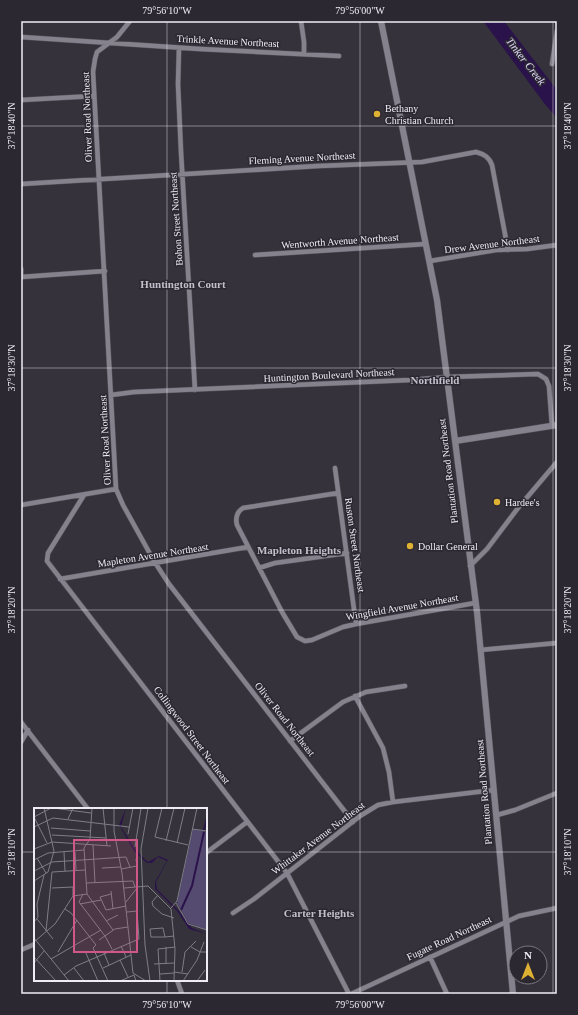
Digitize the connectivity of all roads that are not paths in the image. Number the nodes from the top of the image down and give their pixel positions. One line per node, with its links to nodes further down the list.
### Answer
1 (130, 21): 6 (street, Oliver Road Northeast)
2 (301, 21): 8 (street)
3 (381, 21): 13 (main road, Plantation Road Northeast)
4 (557, 31): 10 (street)
5 (21, 37): 6 (street, Trinkle Avenue Northeast)
6 (109, 43): 7 (street, Trinkle Avenue Northeast); 11 (street, Oliver Road Northeast)
7 (178, 48): 8 (street, Trinkle Avenue Northeast); 14 (street, Bohon Street Northeast)
8 (304, 54): 9 (street, Trinkle Avenue Northeast)
9 (339, 56)
10 (552, 64)
11 (94, 96): 12 (street); 15 (street, Oliver Road Northeast)
12 (21, 100)
13 (409, 162): 14 (street, Fleming Avenue Northeast); 17 (main road, Plantation Road Northeast); 19 (street, Fleming Avenue Northeast)
14 (182, 174): 15 (street, Fleming Avenue Northeast); 26 (street, Bohon Street Northeast)
15 (99, 180): 16 (street, Fleming Avenue Northeast); 23 (street, Oliver Road Northeast)
16 (21, 184)
17 (426, 244): 20 (street, Wentworth Avenue Northeast); 21 (main road, Plantation Road Northeast)
18 (557, 245): 19 (street, Drew Avenue Northeast)
19 (508, 250): 21 (street, Drew Avenue Northeast)
20 (255, 255)
21 (430, 261): 25 (main road, Plantation Road Northeast)
22 (21, 269): 24 (street)
23 (105, 271): 24 (street); 27 (street, Oliver Road Northeast)
24 (21, 276)
25 (447, 377): 26 (street, Huntington Boulevard Northeast); 28 (street, Huntington Boulevard Northeast); 29 (main road, Plantation Road Northeast)
26 (195, 390): 27 (street, Huntington Boulevard Northeast)
27 (111, 394): 32 (street, Oliver Road Northeast)
28 (554, 425): 29 (main road)
29 (455, 441): 39 (main road, Plantation Road Northeast)
30 (557, 462): 39 (street)
31 (335, 468): 33 (street, Ruston Street Northeast)
32 (116, 489): 34 (street); 38 (street, Oliver Road Northeast)
33 (338, 493): 36 (street); 37 (street, Ruston Street Northeast)
34 (84, 495): 35 (street); 41 (street, Collingwood Street Northeast)
35 (21, 505)
36 (248, 548): 38 (street, Mapleton Avenue Northeast); 40 (street)
37 (347, 553): 40 (street); 43 (street, Ruston Street Northeast)
38 (156, 564): 41 (street, Mapleton Avenue Northeast); 50 (street, Oliver Road Northeast)
39 (470, 566): 42 (main road, Plantation Road Northeast)
40 (259, 568): 43 (street, Wingfield Avenue Northeast)
41 (60, 579): 57 (street, Collingwood Street Northeast)
42 (475, 603): 43 (street, Wingfield Avenue Northeast); 45 (main road, Plantation Road Northeast)
43 (356, 624)
44 (557, 643): 45 (street)
45 (480, 650): 52 (main road, Plantation Road Northeast)
46 (405, 686): 47 (street)
47 (355, 696): 50 (street); 54 (street)
48 (21, 722): 49 (street)
49 (28, 730): 51 (street); 55 (street)
50 (290, 741): 58 (street, Oliver Road Northeast)
51 (21, 742)
52 (494, 790): 54 (street, Whittaker Avenue Northeast); 56 (main road, Plantation Road Northeast)
53 (557, 793): 56 (street)
54 (393, 802): 58 (street, Whittaker Avenue Northeast)
55 (87, 808)
56 (497, 815): 63 (main road, Plantation Road Northeast)
57 (247, 822): 59 (street); 60 (street, Collingwood Street Northeast)
58 (352, 822): 60 (street, Whittaker Avenue Northeast)
59 (207, 852)
60 (287, 873): 62 (street, Whittaker Avenue Northeast); 69 (street, Collingwood Street Northeast)
61 (557, 908): 63 (street, Fugate Road Northeast)
62 (233, 913)
63 (506, 921): 66 (street, Fugate Road Northeast); 71 (main road, Plantation Road Northeast)
64 (34, 944): 65 (street)
65 (21, 950)
66 (430, 957): 69 (street, Fugate Road Northeast); 70 (street)
67 (177, 981): 68 (street)
68 (182, 994)
69 (350, 994)
70 (446, 994)
71 (513, 994)

